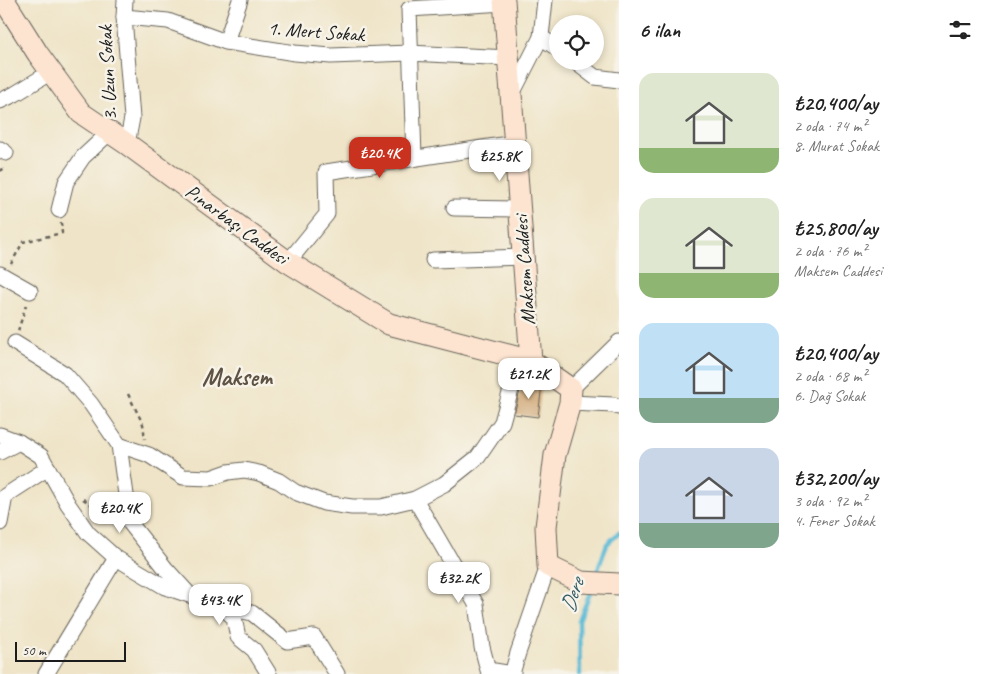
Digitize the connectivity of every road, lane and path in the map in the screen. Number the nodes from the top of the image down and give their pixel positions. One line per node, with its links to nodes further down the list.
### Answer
1 (4, 0): 13 (main road, Pınarbaşı Caddesi)
2 (125, 0): 6 (street, 3. Uzun Sokak)
3 (240, 0): 8 (street)
4 (545, 0): 7 (street)
5 (504, 2): 10 (street); 11 (main road, Maksem Caddesi)
6 (124, 17): 8 (street, 1. Mert Sokak); 17 (street, 3. Uzun Sokak)
7 (542, 37): 9 (street); 15 (street)
8 (226, 42): 10 (street, 1. Mert Sokak)
9 (549, 42)
10 (409, 53): 11 (street, 1. Mert Sokak); 19 (street)
11 (508, 58): 15 (main road, Maksem Caddesi)
12 (586, 70): 14 (street)
13 (51, 72): 16 (street); 17 (main road, Pınarbaşı Caddesi)
14 (619, 80)
15 (511, 94): 18 (main road, Maksem Caddesi)
16 (0, 101)
17 (119, 138): 22 (street); 25 (main road, Pınarbaşı Caddesi)
18 (515, 143): 19 (street); 21 (main road, Maksem Caddesi)
19 (414, 158): 25 (street)
20 (454, 208): 21 (street)
21 (520, 209): 23 (main road, Maksem Caddesi)
22 (59, 210): 26 (path)
23 (523, 257): 24 (street); 30 (main road, Maksem Caddesi)
24 (433, 260)
25 (288, 262): 30 (main road, Pınarbaşı Caddesi)
26 (5, 270): 27 (street)
27 (30, 291): 29 (path)
28 (619, 342): 32 (street)
29 (14, 344): 36 (street)
30 (531, 361): 32 (main road); 41 (street)
31 (128, 394): 38 (path)
32 (570, 396): 33 (street); 45 (main road)
33 (619, 407)
34 (0, 435): 35 (street)
35 (18, 442): 37 (street); 39 (street)
36 (119, 445): 38 (street); 42 (street)
37 (0, 452)
38 (149, 455): 41 (street)
39 (48, 468): 40 (street); 43 (street)
40 (64, 497): 42 (path); 44 (street)
41 (415, 499): 52 (street)
42 (130, 522): 47 (street)
43 (0, 523)
44 (116, 558): 47 (street); 49 (street)
45 (548, 566): 46 (main road); 52 (street)
46 (619, 584)
47 (188, 594): 48 (street)
48 (223, 607): 50 (street); 51 (street)
49 (46, 674)
50 (269, 674)
51 (337, 674)
52 (512, 674)

